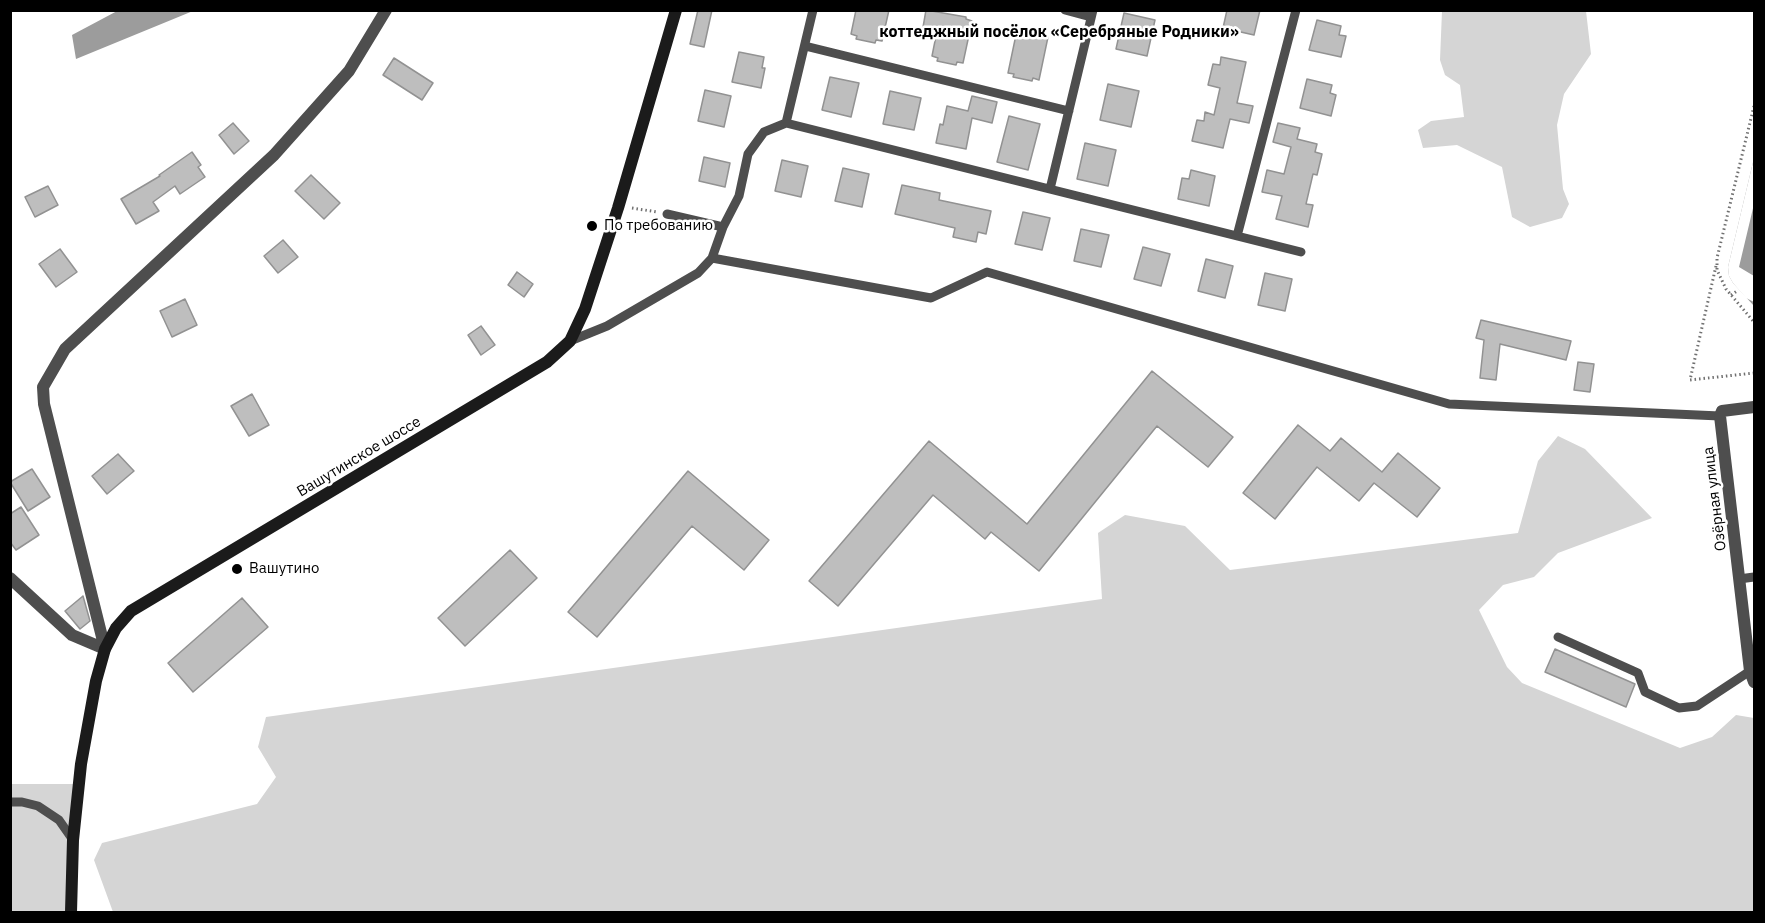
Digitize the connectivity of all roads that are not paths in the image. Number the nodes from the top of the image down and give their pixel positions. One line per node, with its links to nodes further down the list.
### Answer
1 (386, 10): 23 (street)
2 (676, 10): 16 (street, Вашутинское шоссе)
3 (813, 10): 7 (lane)
4 (1065, 10): 6 (lane)
5 (1296, 10): 13 (lane)
6 (1092, 14): 8 (lane)
7 (805, 46): 8 (lane); 9 (lane)
8 (1069, 111): 10 (lane)
9 (786, 123): 10 (lane); 12 (lane)
10 (1050, 189): 13 (lane)
11 (667, 214): 12 (lane)
12 (723, 227): 15 (lane)
13 (1237, 236): 14 (lane)
14 (1301, 252)
15 (712, 258): 16 (lane); 18 (lane)
16 (570, 341): 23 (street, Вашутинское шоссе)
17 (1755, 407): 18 (street)
18 (1720, 416): 21 (street, Озёрная улица)
19 (1755, 577): 21 (lane)
20 (10, 578): 23 (street)
21 (1739, 579): 24 (street, Озёрная улица)
22 (1558, 637): 24 (lane)
23 (105, 649): 26 (street, Вашутинское шоссе)
24 (1752, 676)
25 (10, 802): 26 (lane)
26 (73, 840): 27 (street, Вашутинское шоссе)
27 (71, 912)

